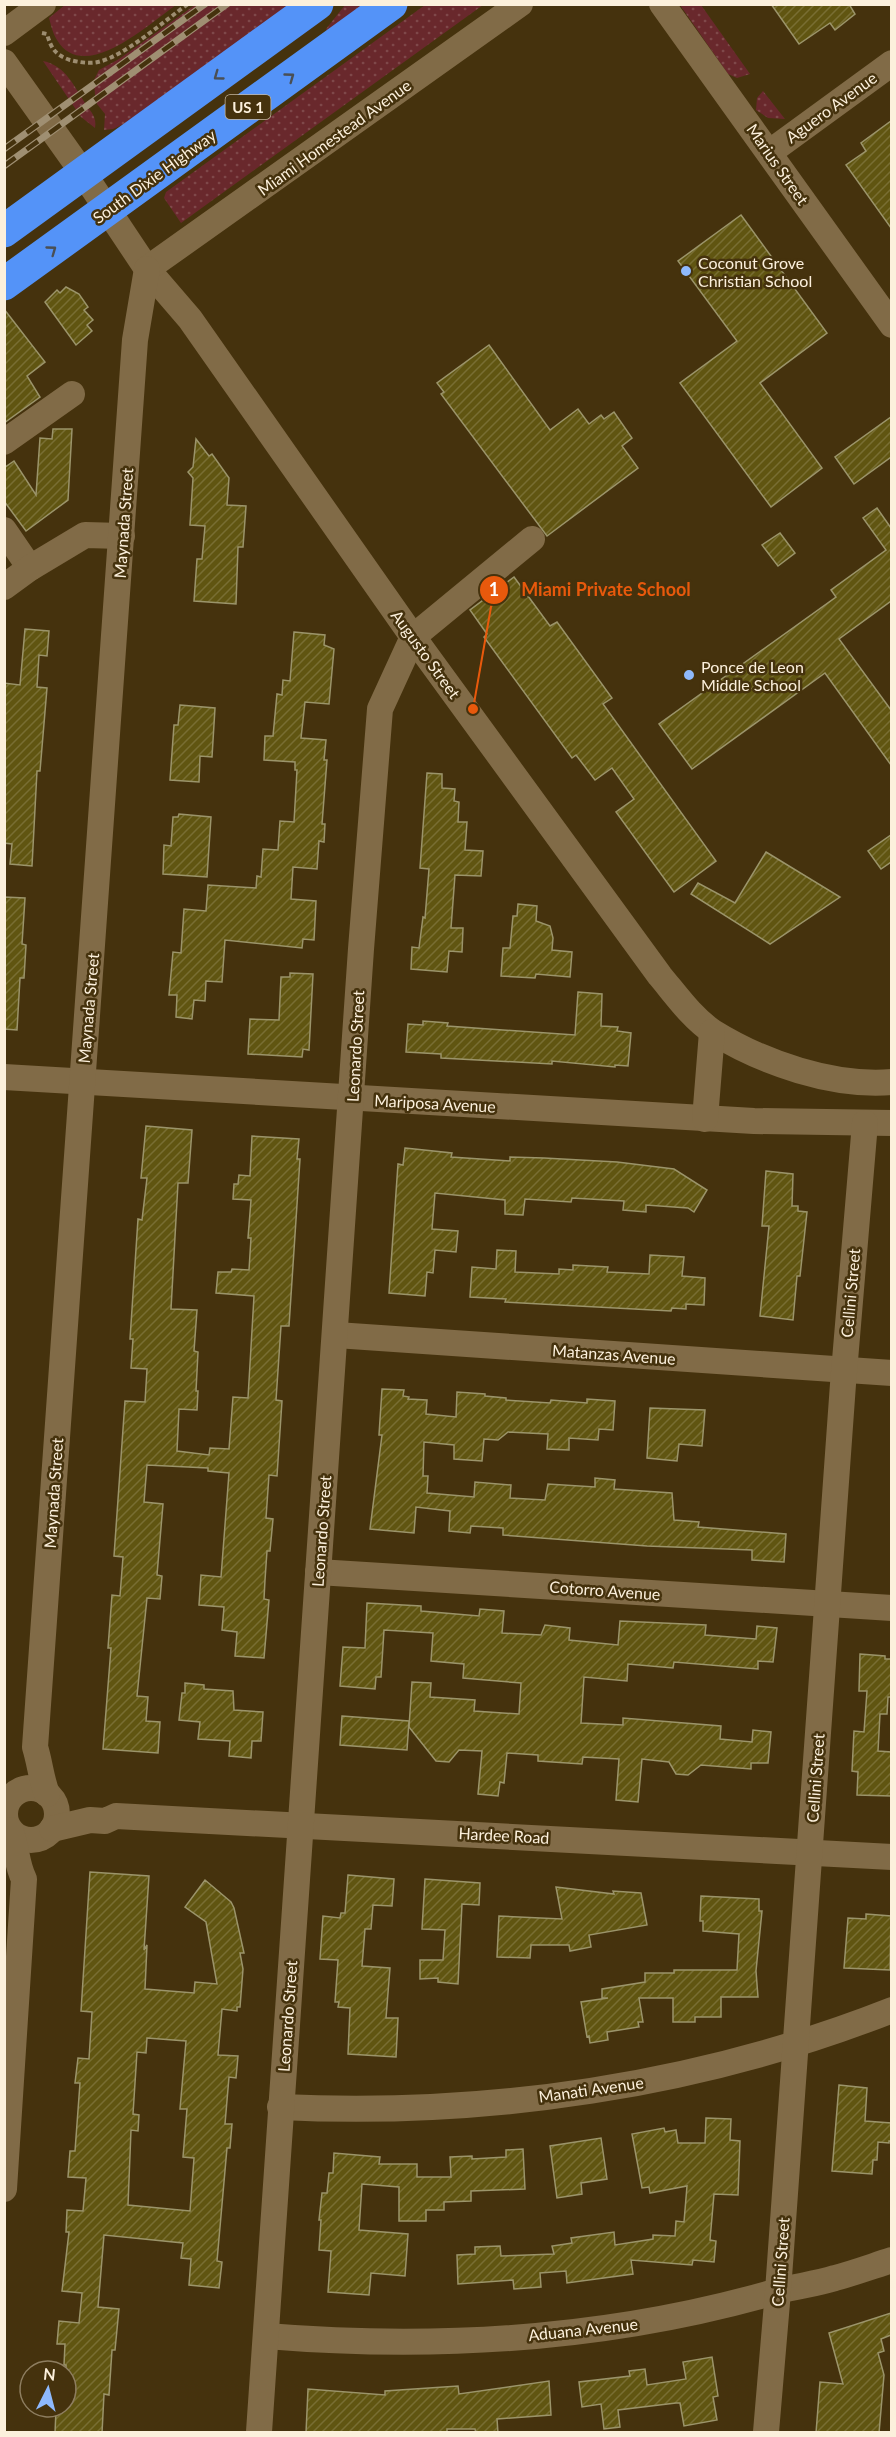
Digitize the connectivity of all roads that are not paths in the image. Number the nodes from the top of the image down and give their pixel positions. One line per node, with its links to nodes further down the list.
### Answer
1 (44, 4): 6 (street)
2 (317, 4): 10 (highway, US 1, one-way to 10)
3 (391, 4): 11 (highway, South Dixie Highway / US 1, one-way to 3)
4 (520, 4): 13 (street, Miami Homestead Avenue)
5 (662, 4): 9 (street, Marius Street)
6 (4, 33)
7 (4, 62): 10 (street, Augusto Street)
8 (891, 63): 9 (street, Aguero Avenue)
9 (770, 152): 15 (street, Marius Street)
10 (83, 173): 11 (street, Augusto Street); 12 (highway, US 1)
11 (106, 210): 13 (street, Augusto Street); 14 (highway, South Dixie Highway / US 1, one-way to 11)
12 (4, 231)
13 (147, 269): 19 (street, Maynada Street); 23 (street, Augusto Street)
14 (4, 284)
15 (891, 324)
16 (72, 394): 17 (street)
17 (4, 442)
18 (4, 530): 21 (street)
19 (122, 536): 21 (street); 27 (street, Maynada Street)
20 (532, 539): 23 (street)
21 (30, 568): 22 (street)
22 (4, 587)
23 (413, 636): 24 (street, Augusto Street); 28 (street, Leonardo Street)
24 (712, 1032): 26 (street, Augusto Street); 29 (street)
25 (4, 1077): 27 (street, Mariposa Avenue)
26 (891, 1082)
27 (82, 1083): 28 (street, Mariposa Avenue); 38 (street, Maynada Street)
28 (352, 1099): 29 (street, Mariposa Avenue); 32 (street, Leonardo Street)
29 (705, 1119): 30 (street, Mariposa Avenue)
30 (865, 1123): 31 (street); 33 (street, Cellini Street)
31 (891, 1123)
32 (336, 1335): 33 (street, Matanzas Avenue); 35 (street, Leonardo Street)
33 (844, 1370): 34 (street, Matanzas Avenue); 36 (street, Cellini Street)
34 (891, 1373)
35 (318, 1572): 36 (street, Cotorro Avenue); 42 (street, Leonardo Street)
36 (828, 1604): 37 (street, Cotorro Avenue); 45 (street, Cellini Street)
37 (891, 1608)
38 (35, 1747): 39 (street, Maynada Street); 40 (street, Maynada Street)
39 (12, 1795): 40 (street); 43 (street)
40 (50, 1797): 41 (street, Hardee Road); 44 (street)
41 (116, 1816): 42 (street, Hardee Road); 44 (street, Hardee Road)
42 (301, 1824): 45 (street, Hardee Road); 50 (street, Leonardo Street)
43 (7, 1825): 44 (street); 47 (street)
44 (49, 1832): 47 (street)
45 (809, 1852): 46 (street, Hardee Road); 49 (street, Cellini Street)
46 (891, 1857)
47 (24, 1879): 51 (street)
48 (891, 2010): 49 (street, Manati Avenue)
49 (795, 2045): 50 (street, Manati Avenue); 54 (street, Cellini Street)
50 (280, 2107): 55 (street, Leonardo Street)
51 (7, 2132): 52 (street)
52 (4, 2188)
53 (891, 2260): 54 (street, Aduana Avenue)
54 (778, 2291): 55 (street, Aduana Avenue); 57 (street, Cellini Street)
55 (266, 2336): 56 (street, Leonardo Street)
56 (258, 2433)
57 (766, 2433)

